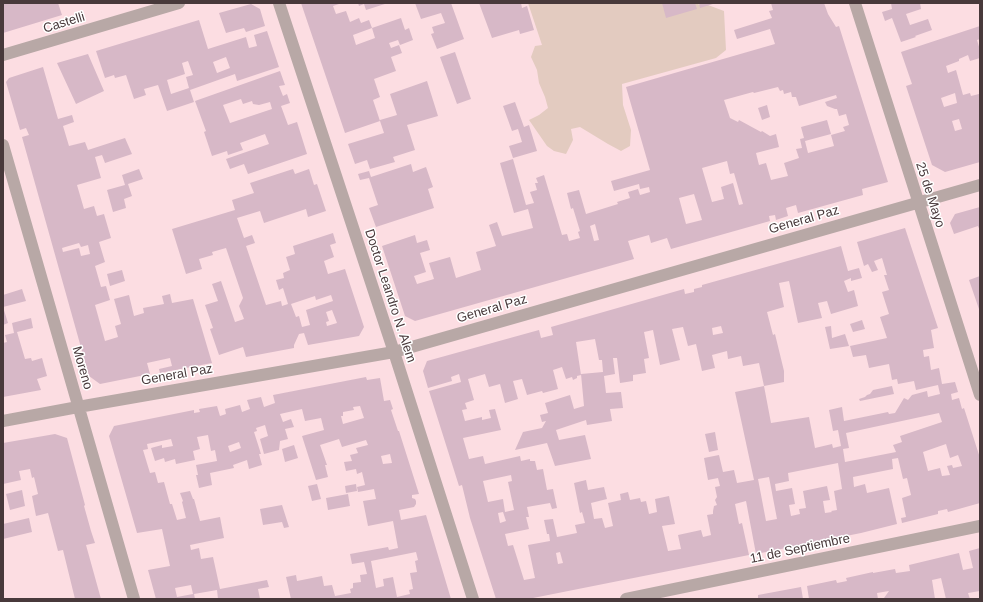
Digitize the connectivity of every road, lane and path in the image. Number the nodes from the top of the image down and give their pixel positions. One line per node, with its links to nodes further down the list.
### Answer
1 (179, 3): 4 (street, Castelli)
2 (279, 3): 8 (street, Doctor Leandro N. Alem)
3 (855, 3): 7 (street, 25 de Mayo)
4 (3, 55)
5 (3, 145): 10 (street, Moreno)
6 (980, 184): 7 (street, General Paz)
7 (918, 202): 8 (street, General Paz); 9 (street, 25 de Mayo)
8 (394, 352): 10 (street, General Paz); 14 (street, Doctor Leandro N. Alem)
9 (980, 395)
10 (78, 407): 11 (street, General Paz); 13 (street, Moreno)
11 (3, 421)
12 (980, 526): 15 (street, 11 de Septiembre)
13 (134, 599)
14 (473, 599)
15 (626, 599)

